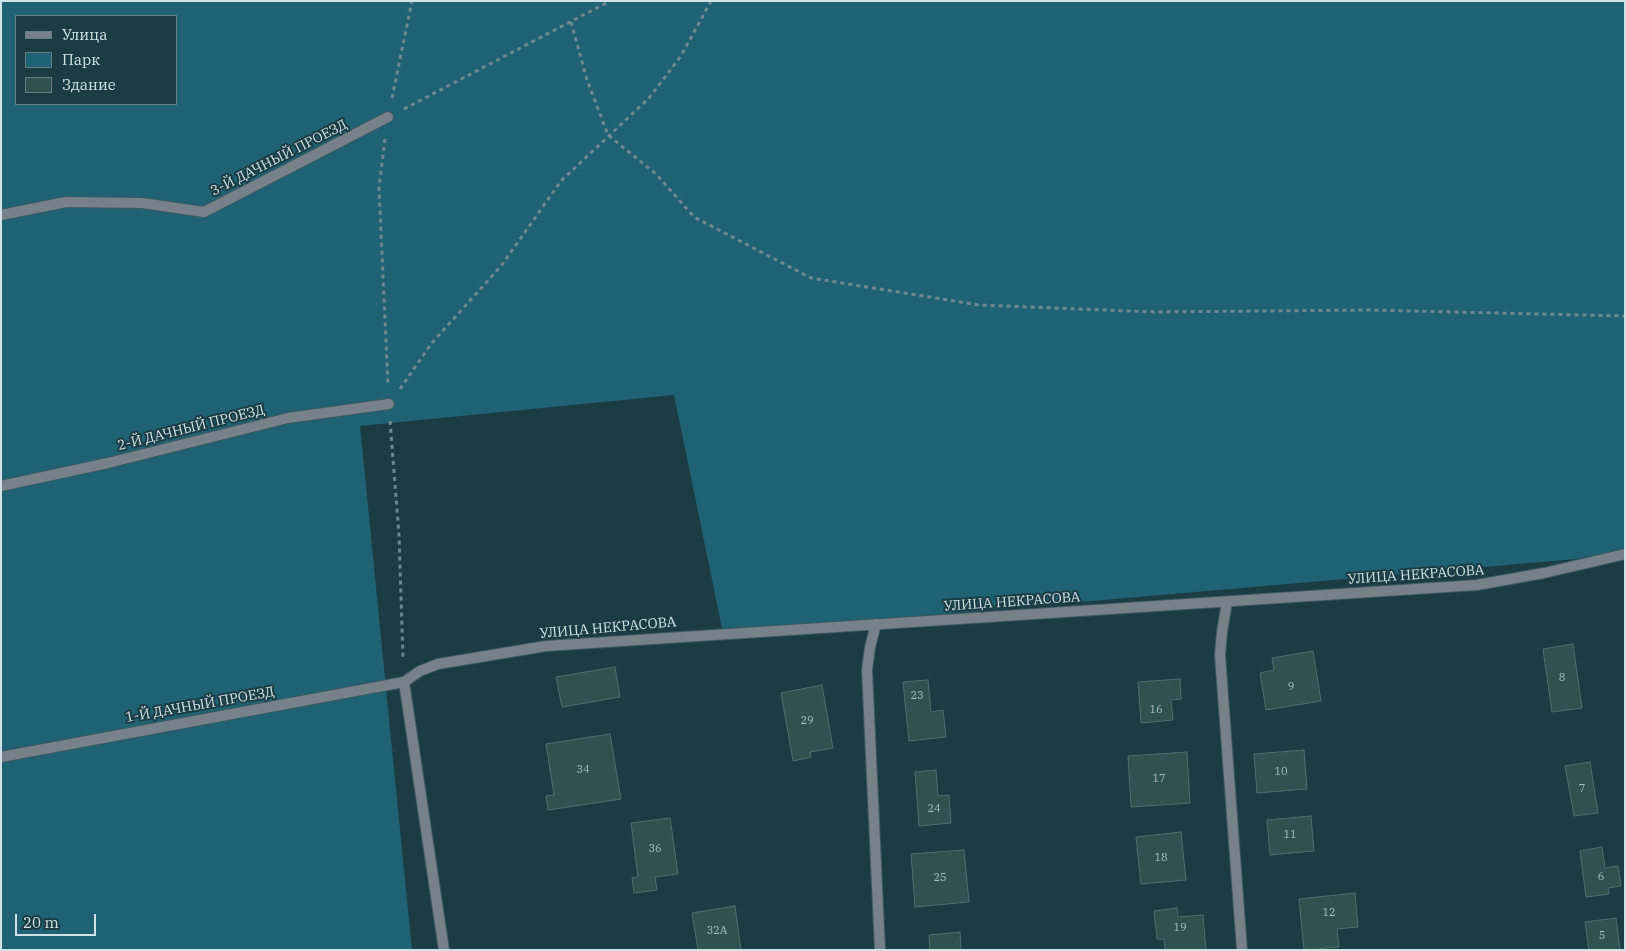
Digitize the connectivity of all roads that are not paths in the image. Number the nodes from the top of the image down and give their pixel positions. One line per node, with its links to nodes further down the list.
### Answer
1 (388, 117): 2 (street, 3-Й ДАЧНЫЙ ПРОЕЗД)
2 (1, 216)
3 (389, 404): 4 (street, 2-Й ДАЧНЫЙ ПРОЕЗД)
4 (1, 486)
5 (1625, 554): 6 (street, УЛИЦА НЕКРАСОВА)
6 (1227, 602): 7 (street, УЛИЦА НЕКРАСОВА); 12 (street)
7 (876, 624): 8 (street, УЛИЦА НЕКРАСОВА); 11 (street)
8 (404, 682): 9 (street, 1-Й ДАЧНЫЙ ПРОЕЗД); 10 (street)
9 (1, 757)
10 (444, 950)
11 (880, 950)
12 (1242, 950)

